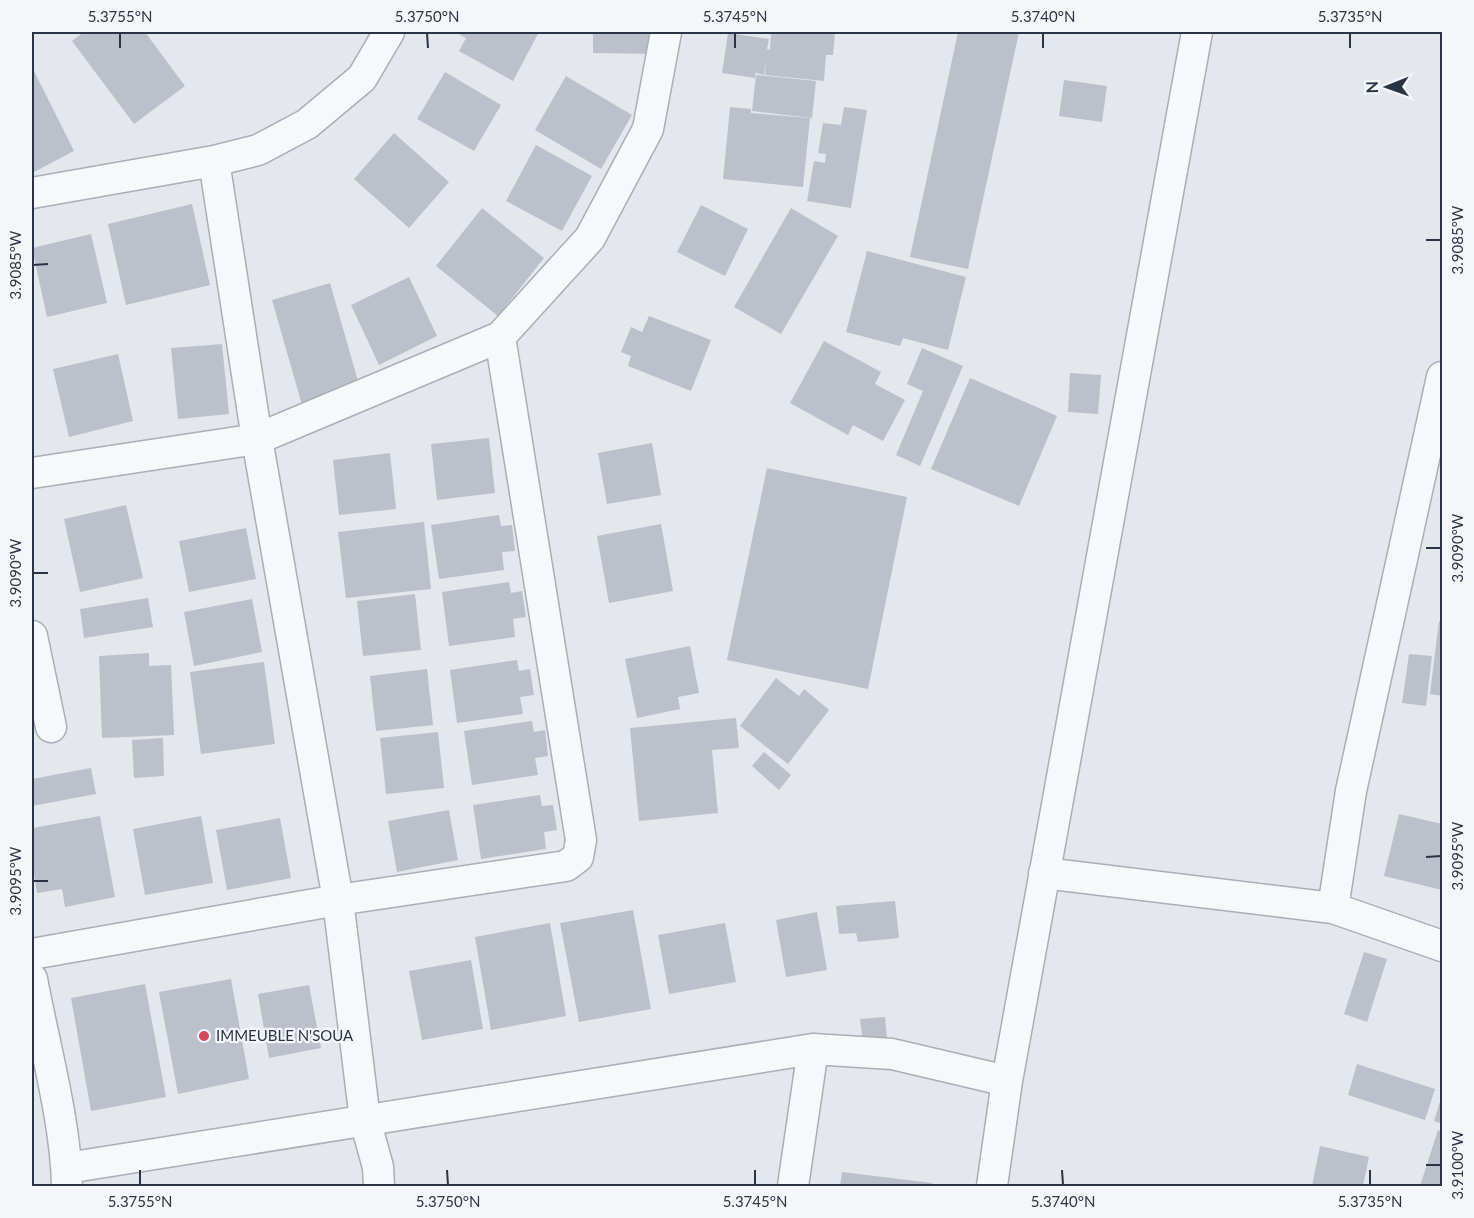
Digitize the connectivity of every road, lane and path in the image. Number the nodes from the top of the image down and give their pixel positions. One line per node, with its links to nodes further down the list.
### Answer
1 (389, 32): 4 (street)
2 (666, 32): 6 (street)
3 (1197, 32): 12 (street)
4 (214, 161): 5 (street); 8 (street)
5 (32, 193)
6 (500, 337): 8 (street); 13 (street)
7 (1443, 377): 14 (street)
8 (257, 440): 9 (street); 13 (street)
9 (32, 473)
10 (32, 636): 11 (street)
11 (51, 727)
12 (1044, 873): 14 (street); 19 (street)
13 (338, 900): 16 (street); 20 (street)
14 (1333, 908): 15 (street)
15 (1443, 946)
16 (32, 954)
17 (32, 979): 21 (street)
18 (813, 1049): 19 (street); 20 (street); 23 (street)
19 (1007, 1081): 24 (street)
20 (365, 1120): 21 (street); 22 (street)
21 (67, 1177)
22 (379, 1186)
23 (793, 1186)
24 (992, 1186)

